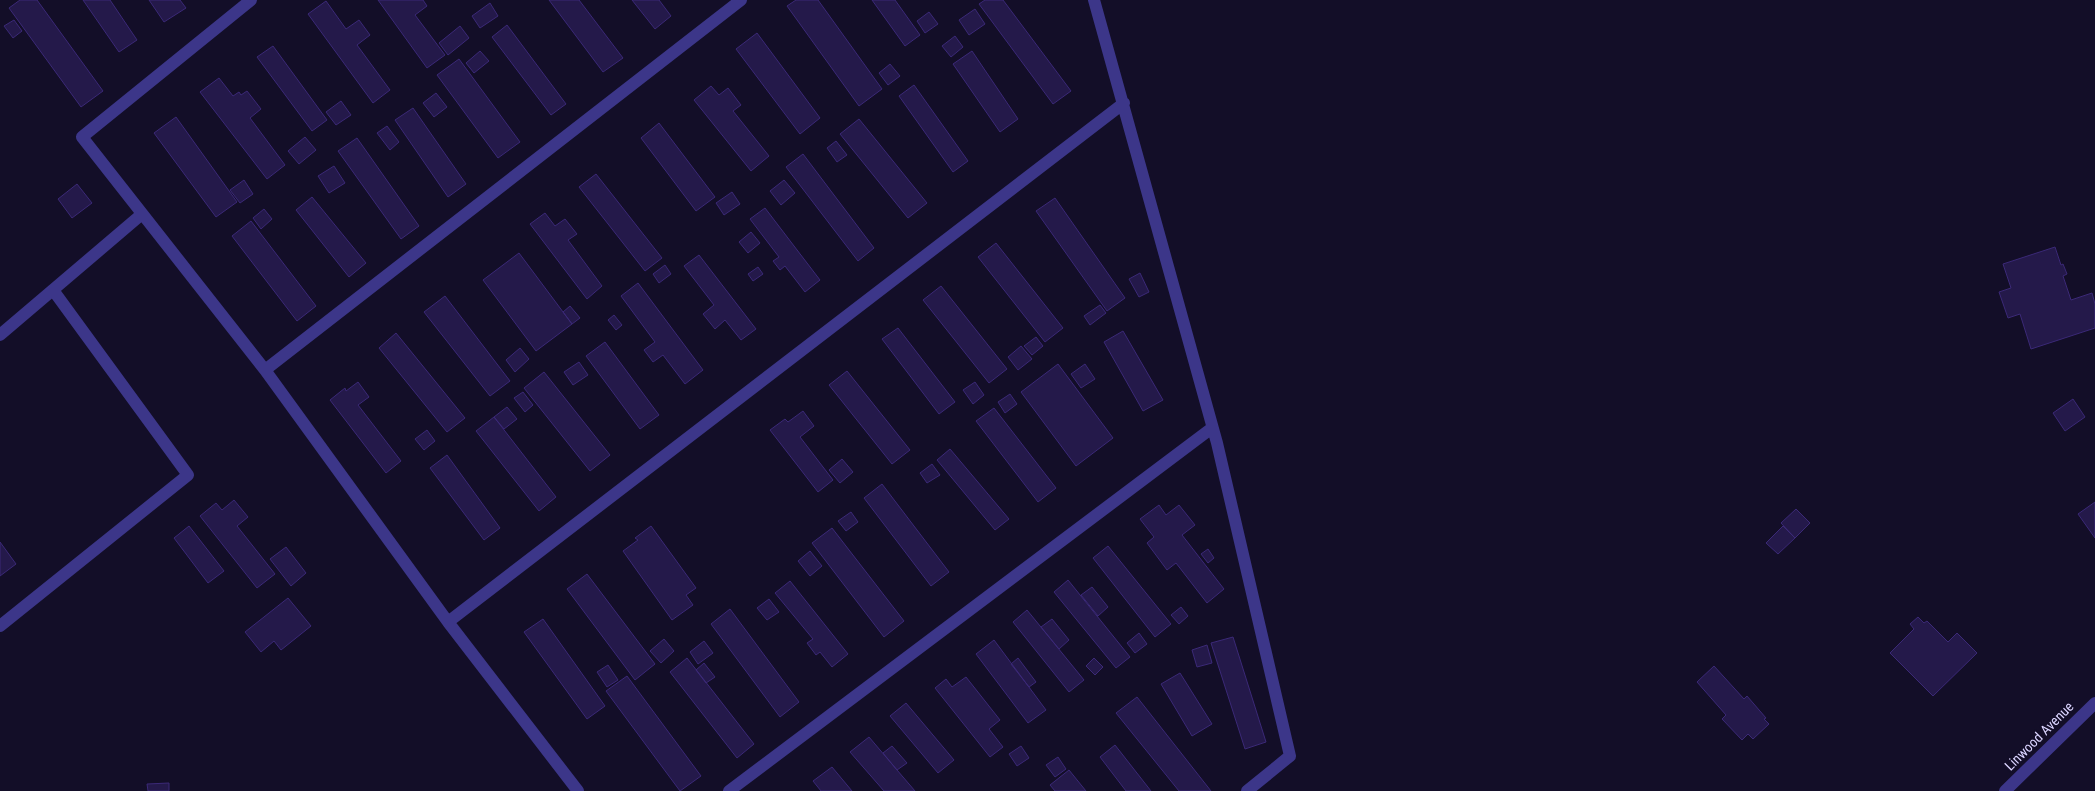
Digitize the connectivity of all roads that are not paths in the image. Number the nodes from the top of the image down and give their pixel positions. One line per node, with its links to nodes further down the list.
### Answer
1 (250, 0): 5 (street)
2 (741, 0): 8 (street)
3 (1094, 0): 4 (street)
4 (1124, 103): 9 (street); 10 (street)
5 (142, 214): 6 (street); 8 (street)
6 (53, 290): 7 (street); 11 (street)
7 (0, 335)
8 (265, 370): 10 (street)
9 (1212, 428): 14 (street); 15 (street)
10 (448, 622): 13 (street)
11 (0, 626)
12 (2095, 703): 16 (street, Linwood Avenue)
13 (578, 791)
14 (729, 791)
15 (1247, 791)
16 (2005, 791)

